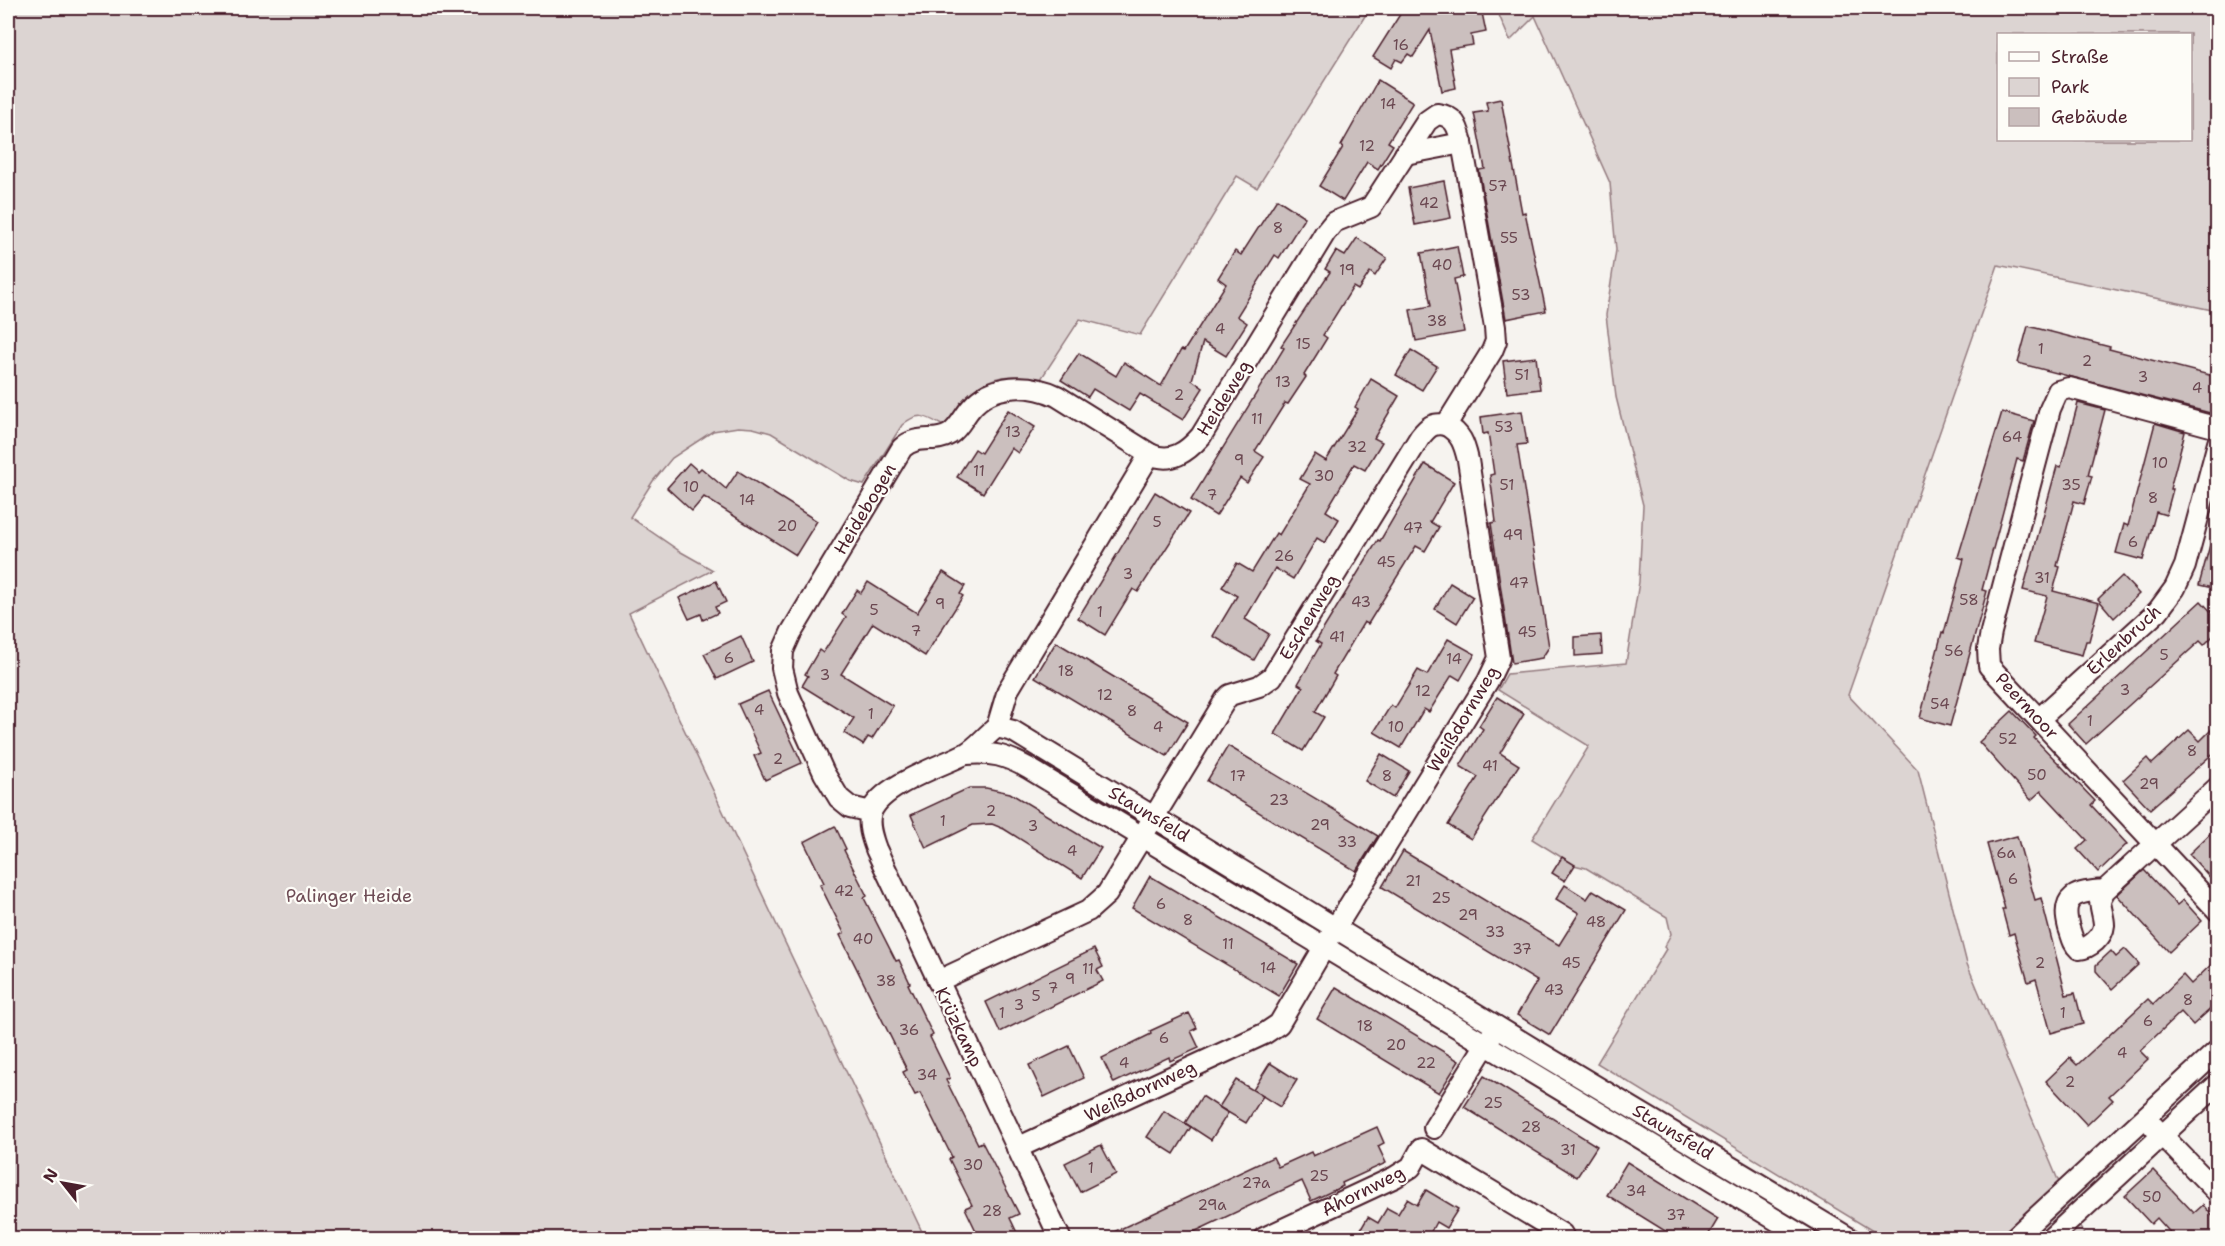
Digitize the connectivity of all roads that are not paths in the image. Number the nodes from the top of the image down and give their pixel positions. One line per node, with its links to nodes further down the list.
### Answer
1 (1462, 143): 2 (street); 2 (street, Heideweg); 3 (street)
2 (1405, 154): 6 (street, Heideweg)
3 (1446, 425): 12 (street, Eschenweg); 17 (street, Weißdornweg)
4 (2217, 428): 7 (street, Peermoor)
5 (2217, 442): 7 (street, Erlenbruch)
6 (1150, 454): 8 (street); 11 (street, Heidebogen)
7 (2039, 719): 14 (street, Peermoor)
8 (997, 727): 9 (street, Staunsfeld); 12 (street, Staunsfeld)
9 (966, 754): 11 (street, Staunsfeld); 13 (street, Staunsfeld)
10 (2217, 787): 14 (street)
11 (871, 813): 19 (street, Krüzkamp)
12 (1154, 817): 13 (street, Eschenweg); 17 (street, Staunsfeld)
13 (1142, 837): 18 (street, Staunsfeld); 19 (street, Eschenweg)
14 (2155, 843): 15 (street); 16 (street, Peermoor)
15 (2105, 890)
16 (2217, 911)
17 (1336, 927): 18 (street); 20 (street, Staunsfeld)
18 (1324, 947): 21 (street, Staunsfeld); 27 (street, Weißdornweg)
19 (938, 981): 27 (street, Krüzkamp)
20 (1497, 1026): 21 (street); 33 (street, Staunsfeld)
21 (1485, 1045): 26 (street, Ahornweg); 32 (street, Staunsfeld)
22 (2217, 1050): 24 (street)
23 (2217, 1084): 25 (street)
24 (2145, 1118): 25 (street); 34 (street)
25 (2162, 1136): 28 (street); 35 (street)
26 (1427, 1140): 30 (street, Ahornweg); 31 (street, Ahornweg)
27 (1017, 1148): 29 (street, Krüzkamp)
28 (2217, 1193)
29 (1059, 1239)
30 (1264, 1239)
31 (1564, 1239)
32 (1806, 1239)
33 (1850, 1239)
34 (2014, 1239)
35 (2051, 1239)

